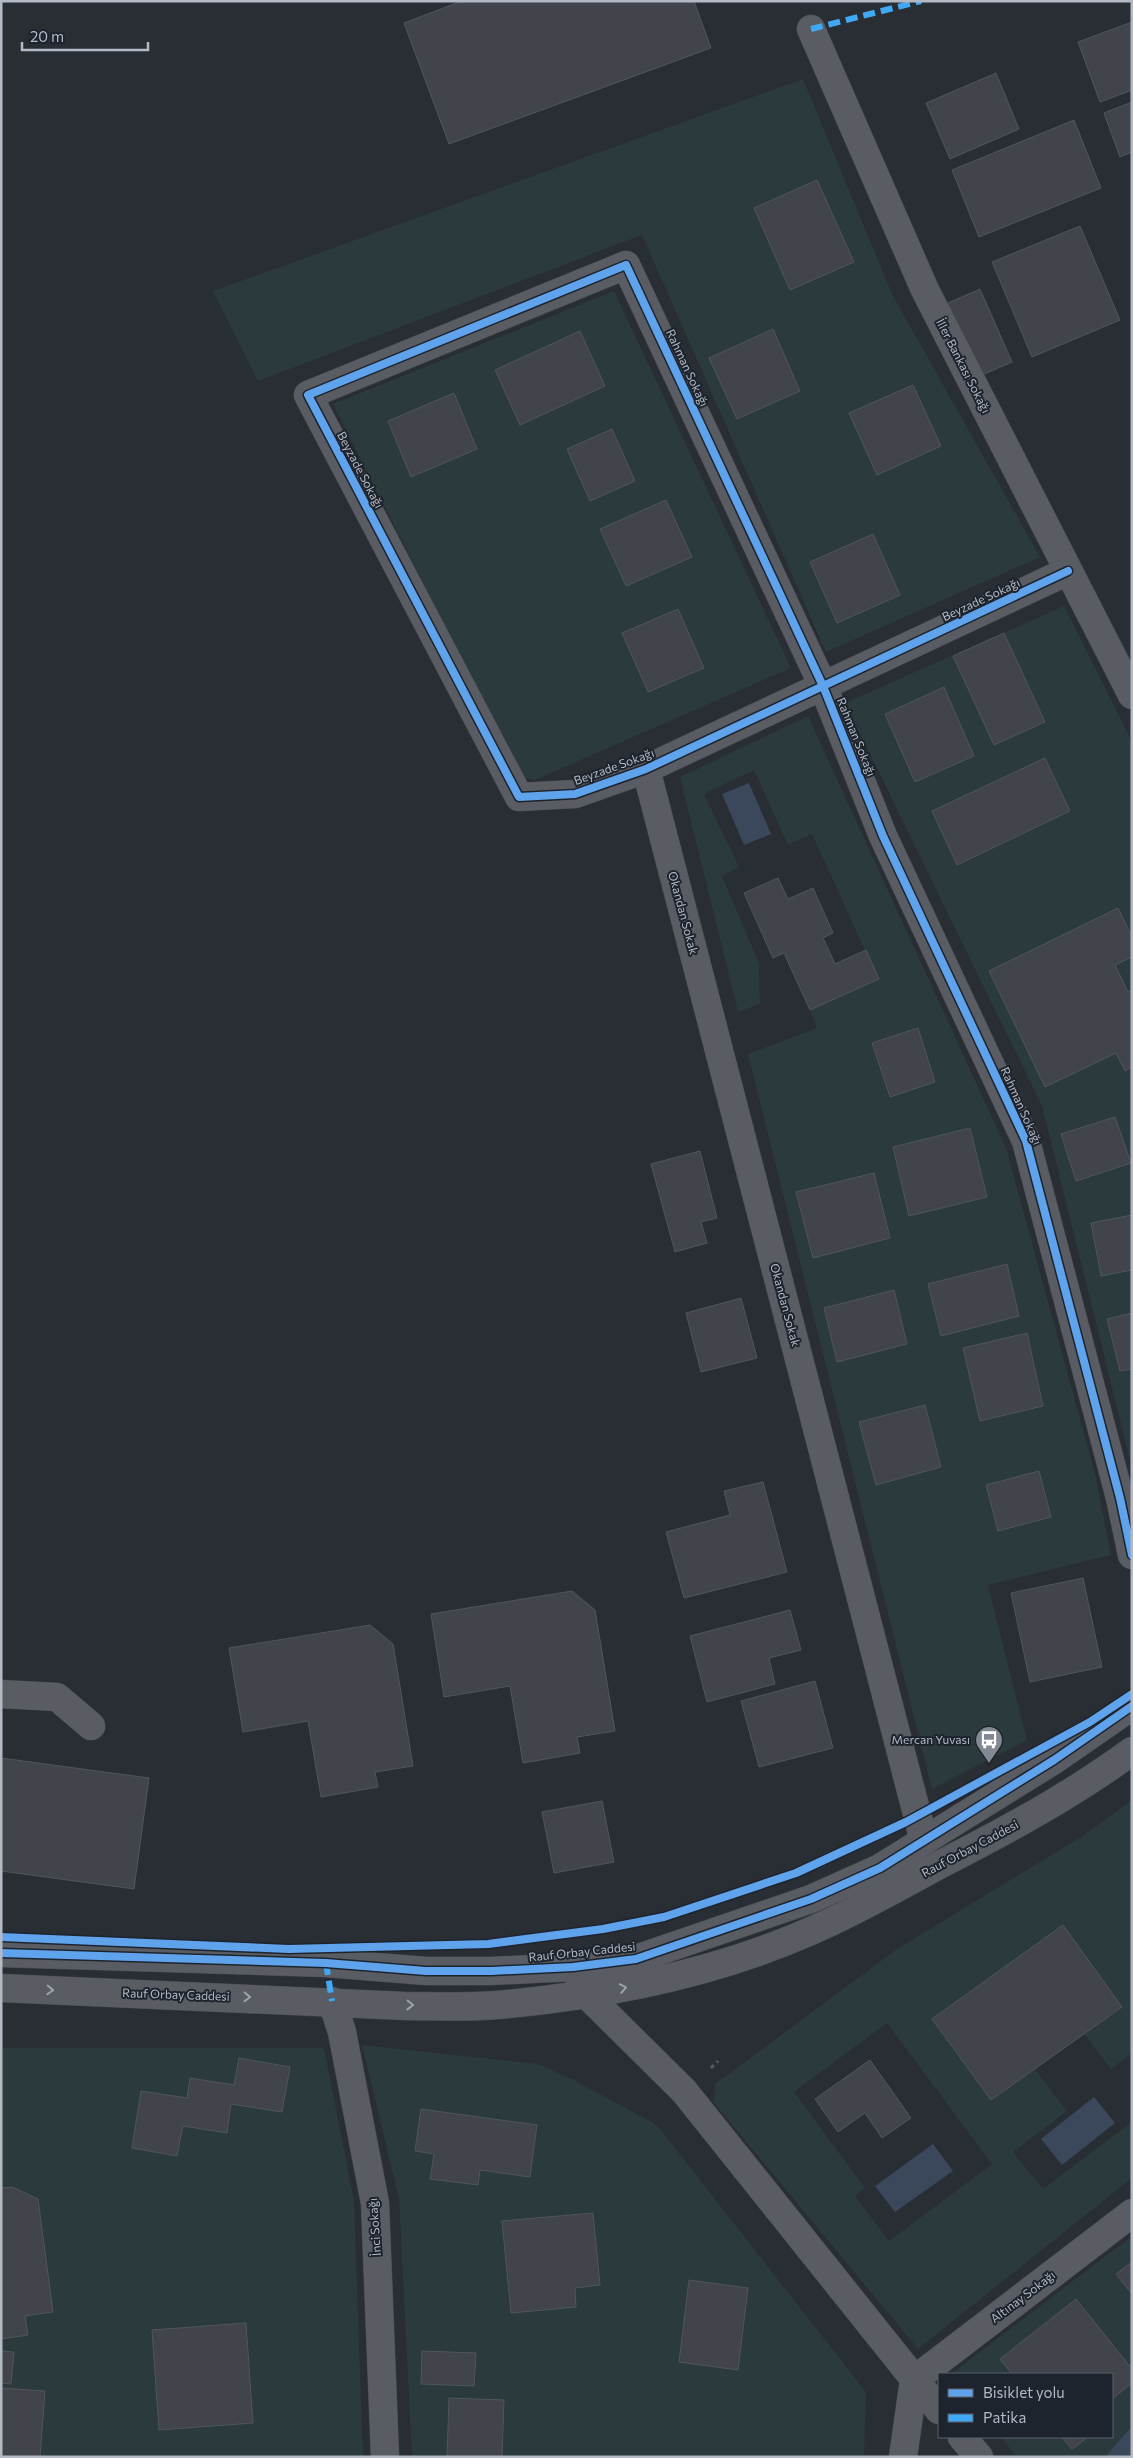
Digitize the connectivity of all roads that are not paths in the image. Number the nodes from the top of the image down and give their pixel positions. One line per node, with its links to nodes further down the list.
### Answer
1 (811, 28): 3 (street, İller Bankası Sokağı)
2 (308, 395): 4 (street, Rahman Sokağı); 6 (street, Beyzade Sokağı)
3 (1068, 572): 4 (street, Beyzade Sokağı); 5 (street, İller Bankası Sokağı)
4 (823, 686): 6 (street, Beyzade Sokağı); 7 (street, Rahman Sokağı)
5 (1132, 695)
6 (646, 769): 12 (street, Okandan Sokak)
7 (1132, 1555)
8 (1, 1694): 10 (street)
9 (1132, 1706): 12 (street, Rauf Orbay Caddesi)
10 (90, 1726)
11 (1132, 1751): 16 (street, Rauf Orbay Caddesi, one-way to 11)
12 (924, 1841): 14 (street, Rauf Orbay Caddesi)
13 (1, 1953): 14 (street, Rauf Orbay Caddesi)
14 (573, 1967): 16 (street)
15 (1, 1988): 17 (street, Rauf Orbay Caddesi, one-way to 17)
16 (587, 1995): 17 (street, Rauf Orbay Caddesi, one-way to 16); 19 (street)
17 (332, 2001): 22 (street, İnci Sokağı)
18 (1132, 2213): 19 (street, Altınay Sokağı)
19 (914, 2380): 20 (street); 23 (street)
20 (938, 2409)
21 (963, 2438): 24 (street)
22 (385, 2457)
23 (903, 2457)
24 (979, 2457)

